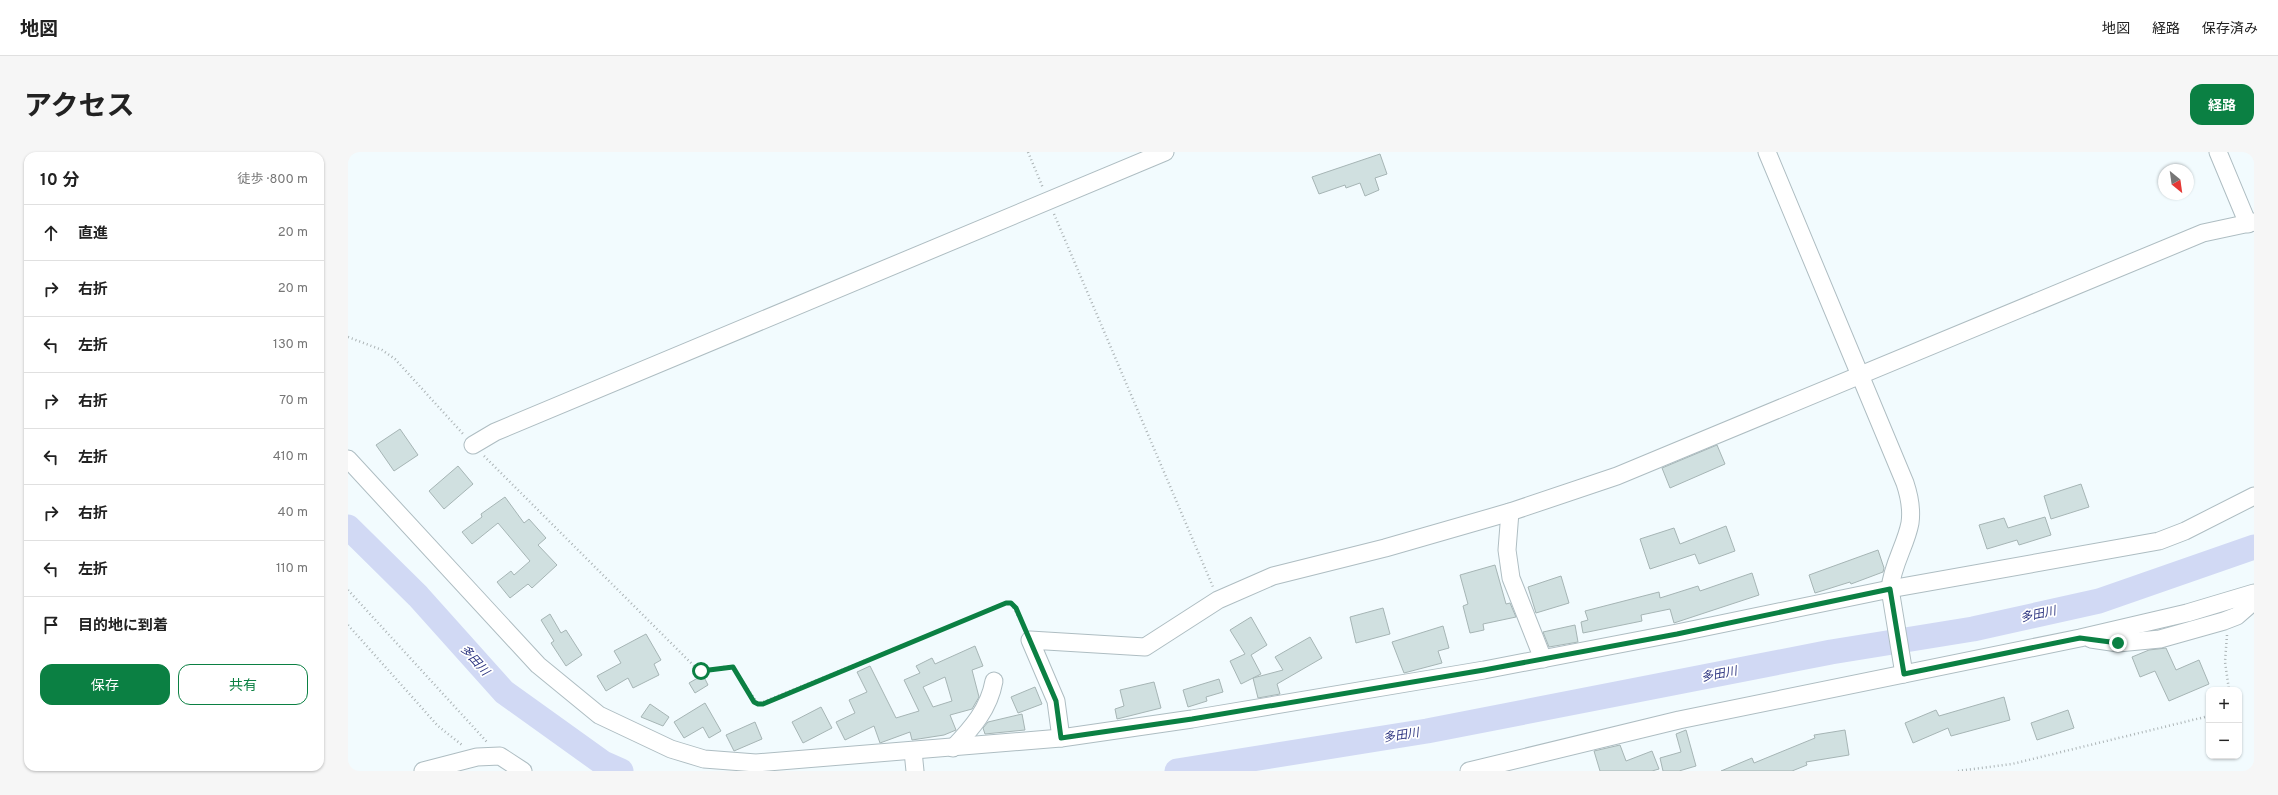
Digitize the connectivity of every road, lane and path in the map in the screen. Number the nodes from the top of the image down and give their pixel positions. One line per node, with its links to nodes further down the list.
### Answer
1 (1028, 152): 5 (path)
2 (1165, 152): 5 (street)
3 (1767, 152): 8 (street)
4 (2218, 152): 6 (street)
5 (1049, 201): 9 (street); 16 (path)
6 (2251, 223): 8 (street)
7 (348, 336): 9 (path)
8 (1861, 375): 12 (street); 15 (street)
9 (473, 445): 21 (path)
10 (348, 459): 31 (street)
11 (2254, 496): 15 (street)
12 (1510, 512): 16 (street); 22 (street)
13 (348, 590): 29 (path)
14 (2254, 592): 20 (street)
15 (1890, 593): 22 (street); 23 (street)
16 (1218, 600): 21 (street)
17 (2254, 601): 18 (street)
18 (2237, 616): 20 (street); 25 (path)
19 (348, 625): 30 (path)
20 (2080, 638): 23 (street)
21 (1030, 640): 27 (street)
22 (1543, 659): 27 (street)
23 (1904, 670): 34 (street)
24 (994, 681): 28 (street)
25 (2229, 687)
26 (2206, 717): 35 (path)
27 (1061, 738): 28 (street)
28 (953, 748): 31 (street)
29 (500, 756): 30 (street); 33 (street)
30 (477, 757): 32 (street)
31 (914, 761)
32 (423, 771)
33 (523, 771)
34 (1469, 771)
35 (1958, 771)

